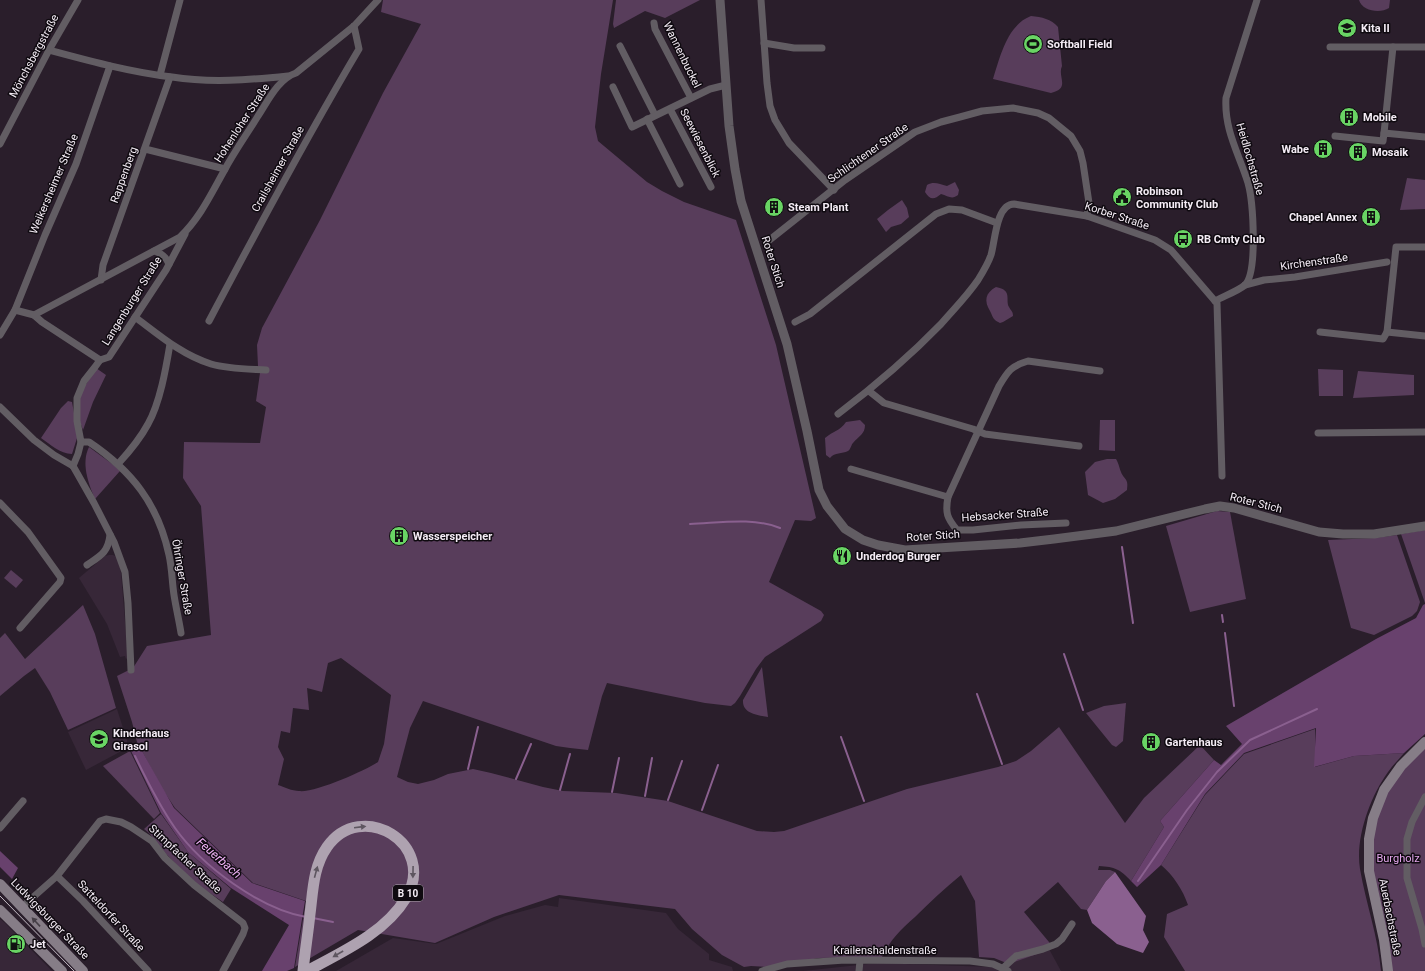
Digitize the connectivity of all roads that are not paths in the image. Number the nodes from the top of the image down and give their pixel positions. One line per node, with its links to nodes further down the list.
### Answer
1 (78, 0): 15 (street, Mönchsbergstraße)
2 (180, 0): 17 (street)
3 (378, 0): 8 (street, Hohenloher Straße)
4 (720, 0): 20 (street, Roter Stich)
5 (761, 0): 9 (street)
6 (1257, 0): 44 (street, Heidlochstraße)
7 (654, 23): 22 (street, Wannenbuckel)
8 (354, 26): 18 (street, Hohenloher Straße); 49 (street, Crailsheimer Straße)
9 (764, 43): 14 (street); 34 (street)
10 (620, 46): 24 (street)
11 (1330, 47): 12 (street)
12 (1393, 47): 13 (street); 26 (street)
13 (1425, 47)
14 (822, 48)
15 (49, 50): 16 (street); 29 (street, Mönchsbergstraße)
16 (110, 66): 17 (street); 46 (street, Weikersheimer Straße)
17 (160, 75): 19 (street)
18 (288, 76): 19 (street); 31 (street, Hohenloher Straße)
19 (170, 77): 30 (street, Rappenberg)
20 (726, 85): 22 (street); 74 (street, Roter Stich)
21 (613, 87): 25 (street)
22 (691, 98): 23 (street)
23 (670, 109): 24 (street); 33 (street, Seewiesenblick)
24 (654, 115): 25 (street)
25 (648, 119): 32 (street)
26 (1384, 133): 27 (street); 28 (street)
27 (1335, 136)
28 (1425, 137)
29 (0, 144)
30 (145, 150): 31 (street); 43 (street, Rappenberg)
31 (225, 169): 37 (street, Hohenloher Straße)
32 (680, 184)
33 (711, 187)
34 (834, 190): 35 (street, Schlichtener Straße); 38 (street, Schlichtener Straße)
35 (1087, 216): 36 (street, Korber Straße); 45 (street, Korber Straße)
36 (997, 223): 50 (street); 59 (street, Korber Straße)
37 (186, 231): 40 (street, Hohenloher Straße); 42 (street, Langenburger Straße)
38 (767, 242)
39 (1425, 247): 52 (street)
40 (154, 251): 42 (street); 43 (street, Hohenloher Straße)
41 (1387, 262): 44 (street, Kirchenstraße)
42 (169, 264): 48 (street, Langenburger Straße)
43 (101, 280): 47 (street, Hohenloher Straße)
44 (1245, 285): 45 (street)
45 (1216, 301): 70 (street)
46 (15, 310): 47 (street); 53 (street)
47 (34, 315): 56 (street)
48 (135, 317): 55 (street); 56 (street, Langenburger Straße)
49 (209, 321)
50 (795, 322)
51 (1320, 332): 52 (street)
52 (1387, 332): 54 (street)
53 (0, 335)
54 (1425, 336)
55 (170, 344): 57 (street); 67 (street)
56 (100, 360): 65 (street, Langenburger Straße)
57 (266, 370)
58 (1100, 371): 62 (street, Hebsacker Straße)
59 (869, 391): 61 (street, Korber Straße); 62 (street)
60 (0, 407): 68 (street)
61 (838, 414)
62 (978, 431): 66 (street); 71 (street, Hebsacker Straße)
63 (1425, 432): 64 (street)
64 (1318, 433)
65 (81, 442): 67 (street, Öhringer Straße); 68 (street, Langenburger Straße)
66 (1079, 446)
67 (118, 464): 78 (street, Öhringer Straße)
68 (73, 466): 75 (street)
69 (851, 469): 71 (street)
70 (1222, 476)
71 (948, 497): 73 (street, Hebsacker Straße)
72 (0, 503): 77 (street)
73 (1066, 523)
74 (1425, 526)
75 (110, 535): 76 (street); 79 (street)
76 (86, 565)
77 (20, 628)
78 (181, 633)
79 (131, 670)
80 (1425, 742): 100 (main road, Auerbachstraße)
81 (1425, 797): 89 (street)
82 (23, 801): 83 (street)
83 (0, 828)
84 (57, 876): 86 (street); 94 (street, Satteldorfer Straße); 95 (street, Stimpfacher Straße)
85 (0, 884): 86 (main road, Ludwigsburger Straße)
86 (22, 907): 93 (main road, Ludwigsburger Straße, one-way to 86)
87 (0, 910): 92 (main road)
88 (1072, 924): 91 (street)
89 (1425, 944)
90 (860, 961): 91 (street, Krailenshaldenstraße); 98 (street, Krailenshaldenstraße); 99 (street)
91 (1005, 970)
92 (62, 971)
93 (83, 971)
94 (148, 971)
95 (223, 971)
96 (304, 971): 97 (highway, B 10, one-way to 97)
97 (307, 971)
98 (762, 971)
99 (859, 971)
100 (1388, 971)

